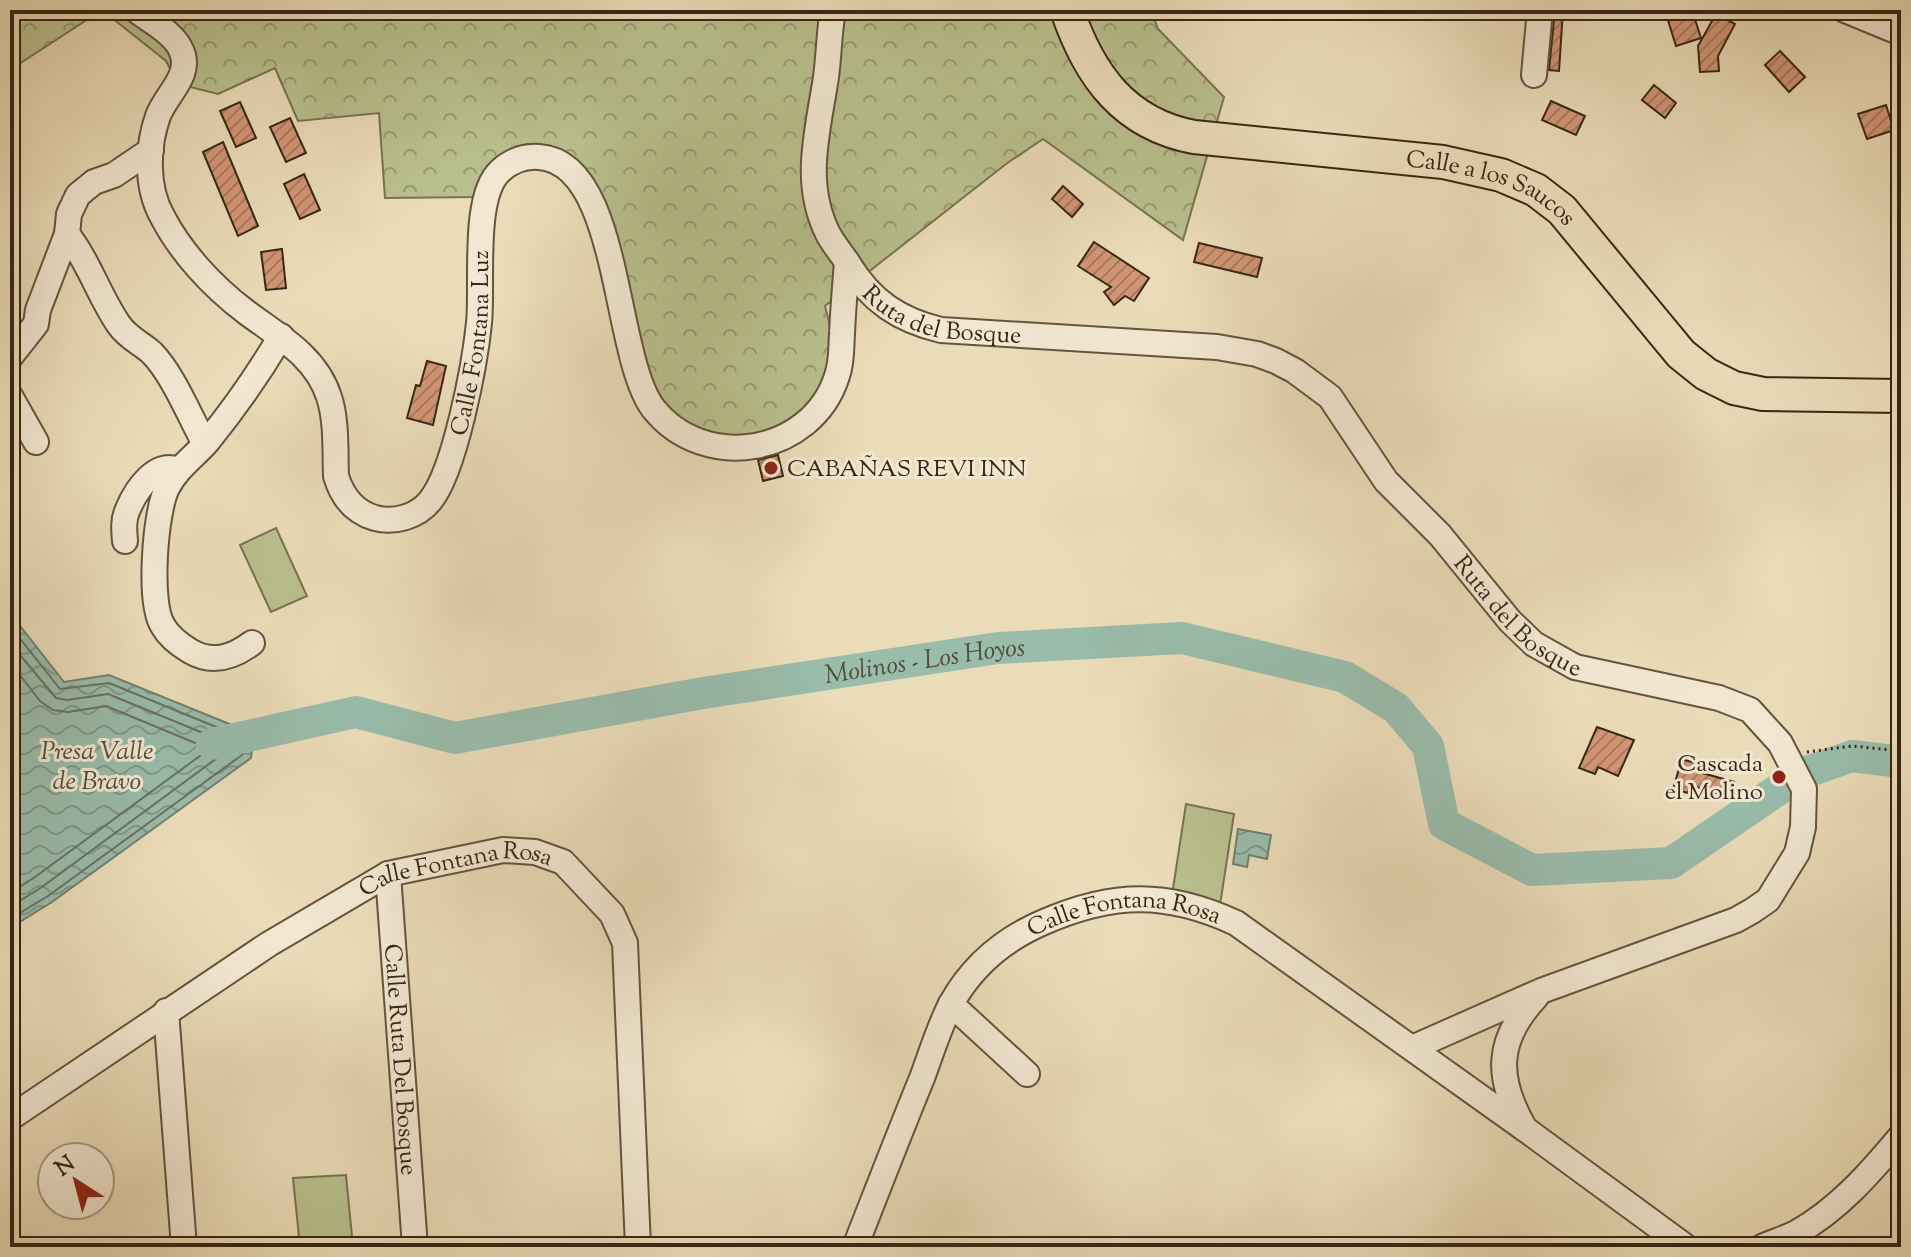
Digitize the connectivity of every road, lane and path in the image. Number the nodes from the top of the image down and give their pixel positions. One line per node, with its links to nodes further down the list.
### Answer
1 (136, 10): 8 (street, Calle Fontana Luz)
2 (833, 10): 10 (street, Ruta del Bosque)
3 (1067, 10): 14 (main road, Calle a los Saucos)
4 (1540, 10): 7 (street)
5 (1845, 10): 6 (street)
6 (1901, 33)
7 (1534, 75)
8 (151, 150): 9 (street); 11 (street, Calle Fontana Luz)
9 (67, 234): 12 (street); 16 (street)
10 (847, 262): 11 (street, Calle Fontana Luz); 21 (street, Ruta del Bosque)
11 (281, 336): 16 (street)
12 (10, 357)
13 (10, 396): 15 (street)
14 (1901, 396)
15 (36, 442)
16 (205, 444): 17 (street)
17 (178, 470): 18 (street); 19 (street)
18 (125, 541)
19 (252, 643)
20 (1901, 751): 21 (path)
21 (1794, 760): 23 (street, Ruta del Bosque)
22 (388, 874): 25 (street, Calle Fontana Rosa); 32 (street, Calle Ruta Del Bosque); 33 (street, Calle Fontana Rosa)
23 (1541, 991): 26 (street, Ruta del Bosque); 29 (street)
24 (951, 1004): 26 (street, Calle Fontana Rosa); 27 (street); 34 (street, Calle Fontana Rosa)
25 (166, 1011): 28 (street, Calle Fontana Rosa); 31 (street)
26 (1412, 1048): 29 (street, Calle Fontana Rosa)
27 (1027, 1074)
28 (10, 1118)
29 (1525, 1129): 35 (street)
30 (1901, 1136): 36 (street)
31 (184, 1247)
32 (415, 1247)
33 (638, 1247)
34 (855, 1247)
35 (1686, 1247)
36 (1762, 1247)

